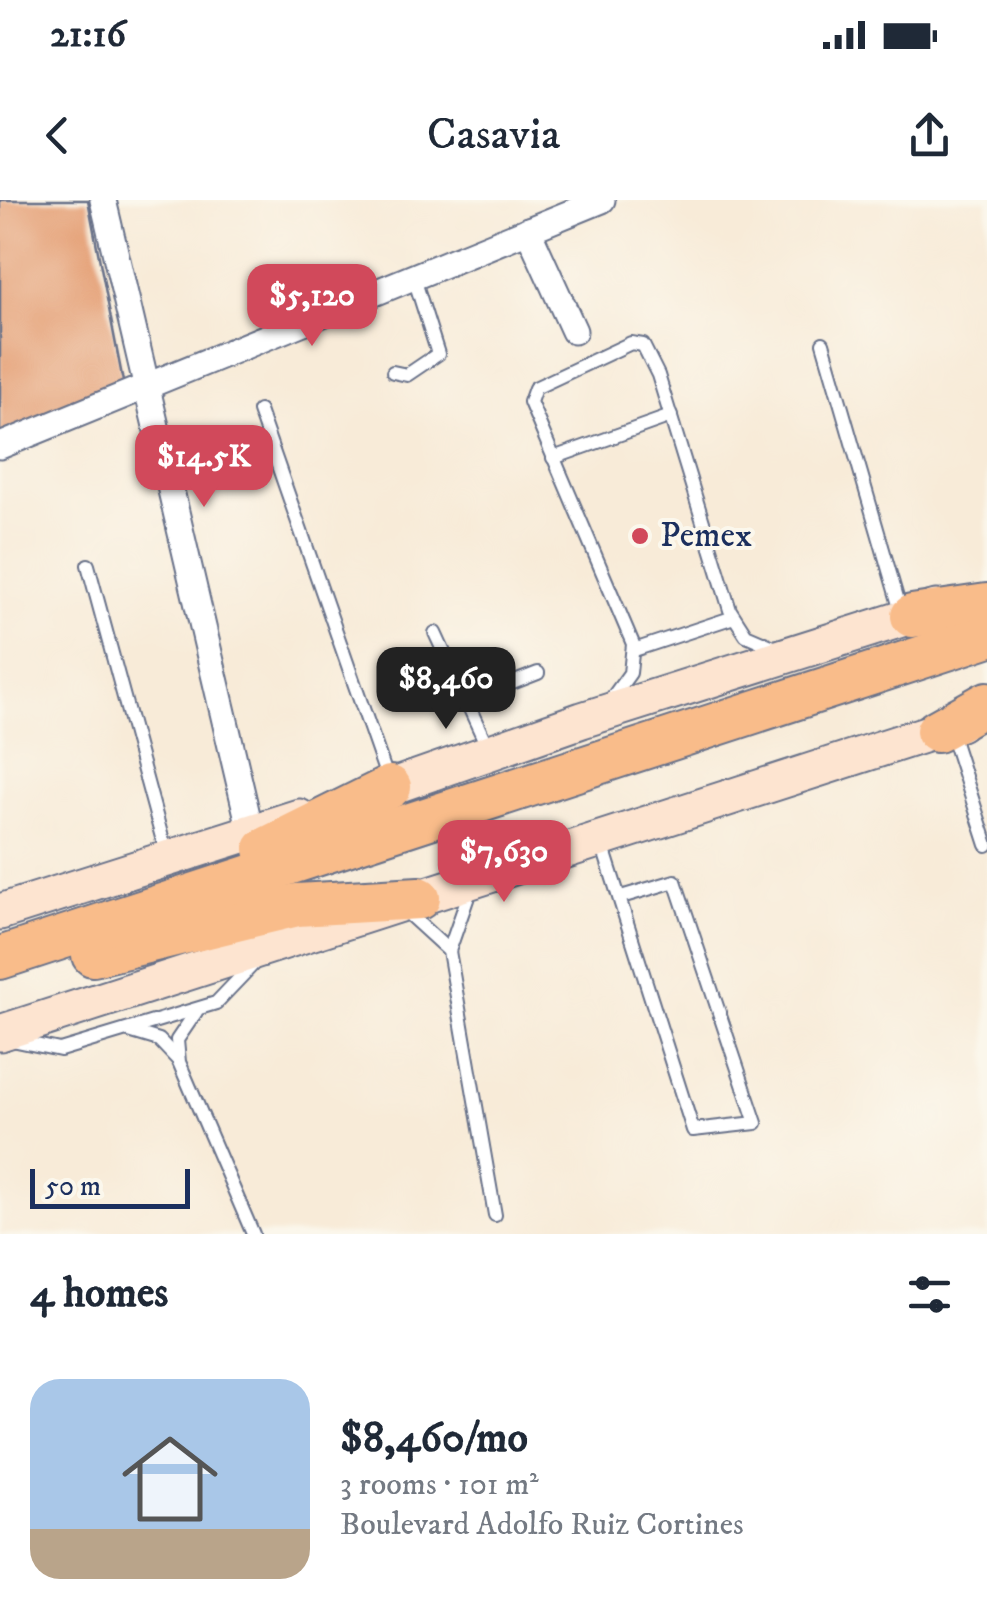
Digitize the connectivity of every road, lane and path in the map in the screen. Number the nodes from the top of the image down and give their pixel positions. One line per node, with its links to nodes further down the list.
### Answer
1 (103, 200): 8 (street)
2 (602, 200): 3 (street)
3 (528, 230): 4 (street); 5 (street)
4 (414, 278): 7 (lane); 8 (street)
5 (574, 331)
6 (823, 343): 17 (lane)
7 (393, 372)
8 (147, 386): 11 (street); 34 (street)
9 (259, 411): 30 (lane)
10 (671, 416): 12 (lane); 12 (lane); 16 (lane)
11 (0, 446)
12 (553, 458): 21 (lane)
13 (88, 565): 33 (lane)
14 (987, 590): 17 (main road)
15 (987, 605): 17 (highway)
16 (734, 617): 20 (lane); 21 (lane)
17 (907, 617): 20 (main road)
18 (435, 633): 24 (lane)
19 (987, 636): 34 (highway)
20 (807, 647): 27 (main road)
21 (634, 650): 27 (lane)
22 (987, 664): 34 (highway)
23 (538, 673): 24 (lane)
24 (466, 700): 29 (lane)
25 (987, 703): 28 (highway)
26 (987, 714): 28 (main road)
27 (582, 720): 29 (main road)
28 (943, 729): 31 (main road); 32 (lane)
29 (490, 751): 30 (main road)
30 (390, 787): 34 (highway)
31 (601, 838): 35 (main road); 36 (lane)
32 (987, 845)
33 (168, 859): 34 (main road); 38 (main road)
34 (277, 868): 37 (highway); 40 (highway)
35 (473, 882): 37 (main road); 41 (lane)
36 (621, 898): 36 (lane)
37 (408, 902): 39 (main road); 41 (lane)
38 (0, 912)
39 (278, 944): 44 (lane); 46 (main road)
40 (76, 946): 42 (highway); 43 (highway)
41 (449, 951): 48 (lane)
42 (0, 958)
43 (0, 984)
44 (207, 1006): 45 (lane); 47 (lane)
45 (122, 1032): 46 (lane); 47 (lane)
46 (0, 1036)
47 (179, 1062): 49 (lane)
48 (495, 1215)
49 (254, 1234)

